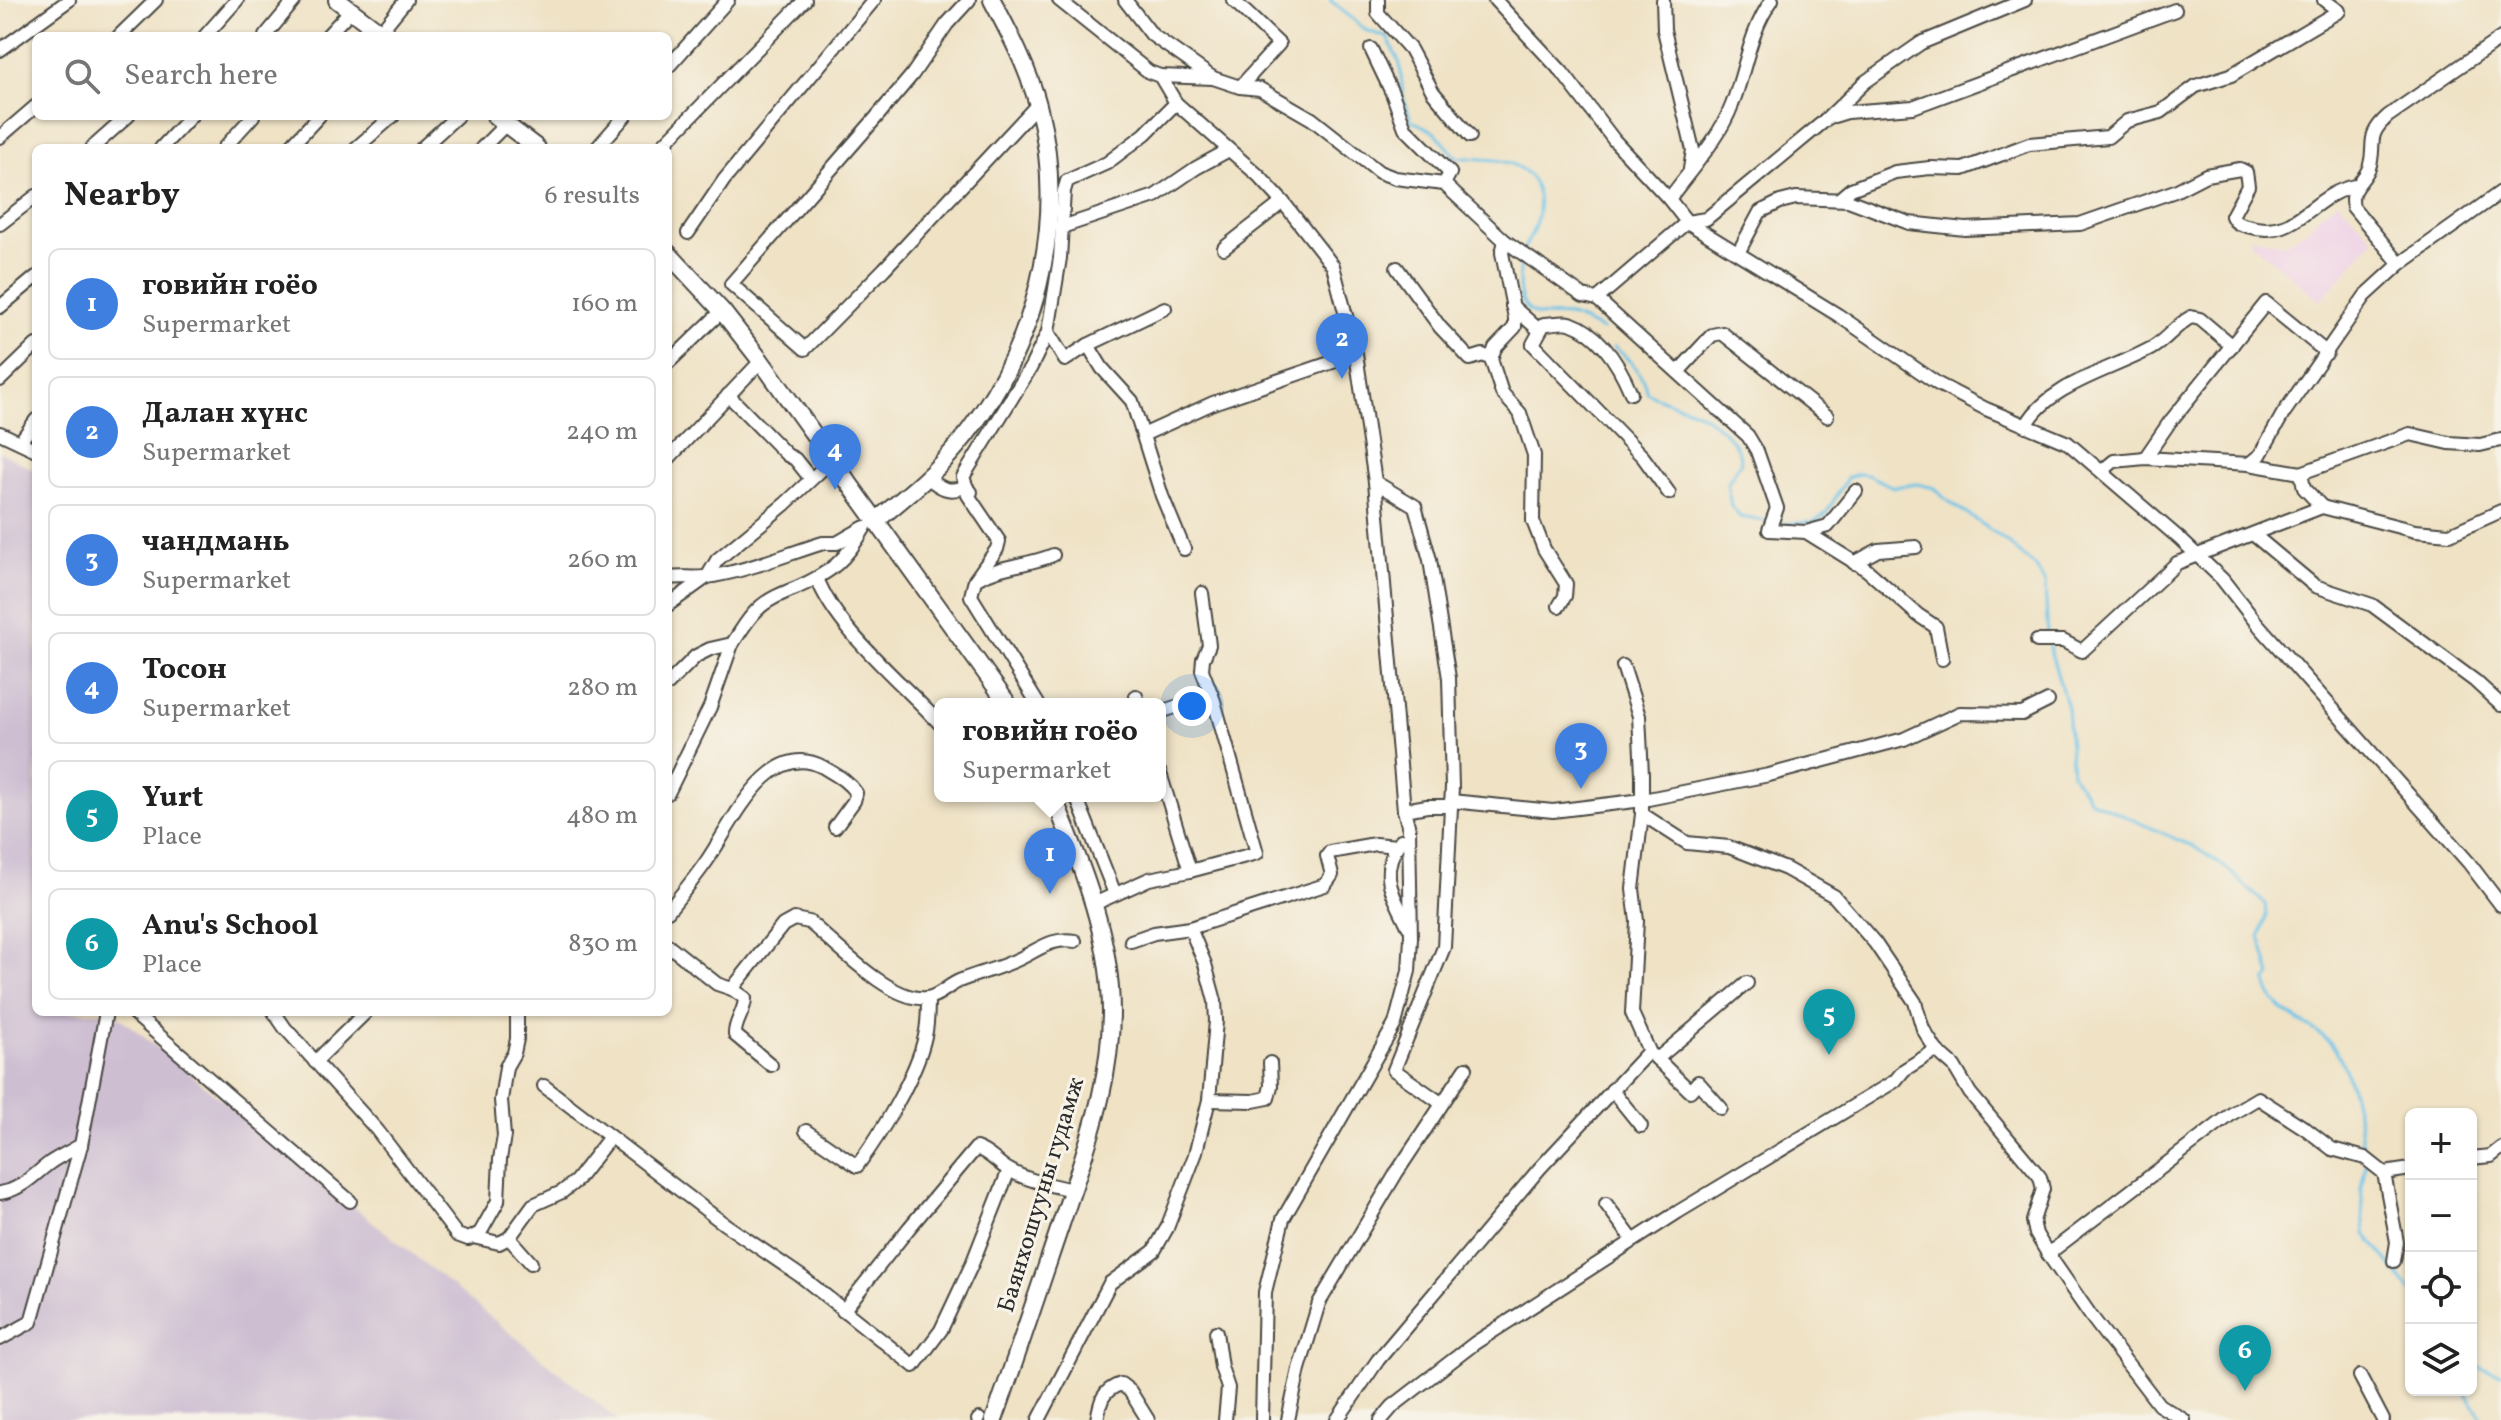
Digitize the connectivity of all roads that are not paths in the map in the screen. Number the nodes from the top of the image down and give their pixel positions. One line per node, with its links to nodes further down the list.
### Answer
1 (69, 0): 30 (street)
2 (156, 0): 22 (street)
3 (237, 0): 23 (street)
4 (295, 0): 24 (street)
5 (406, 0): 27 (street)
6 (728, 0): 31 (street)
7 (805, 0): 58 (street)
8 (874, 0): 73 (street)
9 (969, 0): 36 (street)
10 (992, 0): 36 (main road)
11 (1059, 0): 32 (street)
12 (1125, 0): 33 (street)
13 (1233, 0): 34 (street)
14 (1378, 0): 47 (street)
15 (1495, 0): 67 (street)
16 (1663, 0): 61 (street)
17 (1772, 0): 61 (street)
18 (2025, 0): 38 (street)
19 (2324, 0): 68 (street)
20 (342, 3): 25 (street); 26 (main road)
21 (2175, 10): 38 (street)
22 (123, 32)
23 (209, 32)
24 (268, 32)
25 (329, 32)
26 (380, 32)
27 (384, 32)
28 (2501, 38): 64 (street)
29 (1371, 49): 63 (street)
30 (0, 50)
31 (672, 63)
32 (1160, 76): 33 (street); 35 (street)
33 (1213, 78): 34 (street)
34 (1240, 87): 63 (street)
35 (1176, 103): 59 (street); 62 (street)
36 (1037, 105): 60 (main road)
37 (32, 109): 48 (street)
38 (1828, 118): 70 (street)
39 (124, 120): 49 (street)
40 (187, 120): 50 (street)
41 (249, 120): 51 (street)
42 (315, 120): 52 (street)
43 (388, 120): 53 (street)
44 (453, 120): 54 (street)
45 (500, 120): 55 (street); 56 (main road)
46 (622, 120): 57 (street)
47 (1470, 136)
48 (0, 137)
49 (96, 144)
50 (165, 144)
51 (228, 144)
52 (293, 144)
53 (361, 144)
54 (426, 144)
55 (485, 144)
56 (532, 144)
57 (600, 144)
58 (664, 144)
59 (1229, 150): 69 (street); 72 (street)
60 (1048, 161): 62 (street); 114 (main road)
61 (1689, 172): 67 (street)
62 (1067, 181): 72 (street)
63 (1444, 184): 74 (street)
64 (2355, 186): 68 (street); 78 (street)
65 (2501, 192): 78 (street)
66 (32, 199): 71 (street)
67 (1669, 199): 70 (street)
68 (1839, 199): 76 (street)
69 (1283, 202): 75 (street); 92 (street)
70 (1687, 222): 76 (street); 81 (street)
71 (0, 224)
72 (1062, 227): 87 (street)
73 (688, 233)
74 (1510, 244): 81 (street); 82 (street)
75 (1224, 248)
76 (1738, 253): 102 (street)
77 (672, 261): 85 (main road)
78 (2400, 264): 91 (street)
79 (1397, 268): 94 (street)
80 (32, 280): 83 (street)
81 (1597, 299): 96 (street)
82 (1512, 306): 86 (street); 94 (street)
83 (0, 307)
84 (1165, 308): 88 (street)
85 (722, 311): 93 (street); 95 (main road)
86 (1539, 330): 98 (street); 119 (street)
87 (1048, 332): 88 (street); 117 (street)
88 (1088, 345): 104 (street)
89 (2232, 346): 91 (street); 102 (street); 109 (street)
90 (32, 349): 97 (street)
91 (2327, 353): 111 (street)
92 (1356, 354): 104 (street); 116 (street)
93 (672, 359)
94 (1491, 359): 136 (street)
95 (761, 361): 99 (street); 110 (main road)
96 (1678, 372): 100 (street); 123 (street)
97 (0, 380)
98 (1631, 393)
99 (728, 395): 108 (street); 115 (street)
100 (1827, 416)
101 (32, 426): 106 (street)
102 (2026, 426): 112 (street)
103 (0, 433): 106 (street)
104 (1143, 435): 126 (street)
105 (2501, 440): 113 (street)
106 (20, 442): 107 (street)
107 (32, 448)
108 (672, 455)
109 (2145, 458): 111 (street); 112 (street)
110 (833, 459): 115 (street); 122 (main road)
111 (2249, 464): 113 (street)
112 (2102, 471): 128 (street)
113 (2301, 473): 120 (street)
114 (927, 477): 117 (street); 122 (main road)
115 (811, 479): 131 (street)
116 (1375, 482): 154 (street); 155 (street)
117 (966, 486): 133 (street)
118 (1856, 491): 123 (street)
119 (1669, 493)
120 (2322, 507): 121 (street); 124 (street)
121 (2501, 511)
122 (871, 523): 131 (street); 132 (street); 143 (main road)
123 (1806, 532): 129 (street)
124 (2254, 535): 128 (street); 146 (street)
125 (1916, 547): 129 (street)
126 (1184, 549)
127 (1053, 555): 133 (street)
128 (2199, 557): 137 (street); 163 (street)
129 (1854, 563): 139 (street)
130 (672, 577): 131 (street)
131 (707, 577): 135 (street)
132 (817, 578): 138 (street); 148 (street)
133 (975, 580): 144 (street)
134 (1202, 593): 142 (street)
135 (672, 602)
136 (1559, 606)
137 (2044, 641)
138 (732, 644): 141 (street); 149 (street)
139 (1942, 659)
140 (1623, 666): 151 (street)
141 (672, 680)
142 (1212, 695): 147 (street); 160 (street)
143 (1003, 698)
144 (1034, 698)
145 (2048, 701): 151 (street)
146 (2501, 705)
147 (1166, 710)
148 (934, 718)
149 (672, 785)
150 (1166, 793): 160 (street)
151 (1643, 800): 154 (street); 156 (street)
152 (1055, 802): 162 (main road, Баянхошууны гудамж)
153 (1078, 802): 161 (street)
154 (1451, 803): 155 (street); 174 (street)
155 (1404, 810): 158 (street)
156 (1642, 814): 180 (street); 181 (street)
157 (835, 827): 164 (street)
158 (1409, 829): 159 (street); 166 (street)
159 (1397, 846): 165 (street); 166 (street)
160 (1190, 871): 161 (street)
161 (1115, 894): 162 (street)
162 (1094, 904): 200 (main road, Баянхошууны гудамж)
163 (2501, 905)
164 (672, 906)
165 (1190, 928): 168 (street); 188 (street)
166 (1411, 933): 170 (street)
167 (1075, 941): 173 (street)
168 (1131, 941)
169 (672, 948): 172 (street)
170 (1409, 971): 174 (street); 219 (street)
171 (1747, 983): 181 (street)
172 (732, 989): 173 (street); 184 (street)
173 (928, 998): 192 (street)
174 (1421, 1005): 189 (street)
175 (105, 1016): 194 (street)
176 (137, 1016): 202 (street)
177 (282, 1016): 182 (street)
178 (362, 1016): 182 (street)
179 (517, 1016): 204 (street)
180 (1936, 1050): 206 (street); 207 (street)
181 (1653, 1055): 187 (street); 190 (street)
182 (315, 1062): 204 (street)
183 (1270, 1063): 188 (street)
184 (771, 1065)
185 (1466, 1068): 189 (street)
186 (544, 1086): 193 (street)
187 (1612, 1090): 191 (street); 221 (street)
188 (1209, 1100): 215 (street)
189 (1441, 1103): 220 (street)
190 (1721, 1108)
191 (1641, 1126)
192 (806, 1131)
193 (610, 1137): 205 (street); 210 (street)
194 (81, 1145): 201 (street); 212 (street)
195 (2501, 1148): 196 (street)
196 (2477, 1157)
197 (1009, 1170): 200 (street); 210 (street); 210 (street)
198 (2405, 1170): 199 (street)
199 (2384, 1173): 207 (street); 208 (street)
200 (1072, 1190): 214 (main road, Баянхошууны гудамж)
201 (0, 1193)
202 (350, 1201)
203 (1606, 1204): 206 (street)
204 (473, 1237): 205 (street)
205 (509, 1238): 209 (street)
206 (1633, 1240): 222 (street)
207 (2048, 1254): 223 (street)
208 (2394, 1261)
209 (531, 1263)
210 (843, 1311)
211 (1216, 1332): 218 (street)
212 (0, 1339)
213 (2360, 1376): 224 (street)
214 (984, 1420)
215 (1039, 1420)
216 (1097, 1420): 217 (street)
217 (1148, 1420)
218 (1225, 1420)
219 (1262, 1420)
220 (1288, 1420)
221 (1337, 1420)
222 (1381, 1420)
223 (2184, 1420)
224 (2383, 1420)

